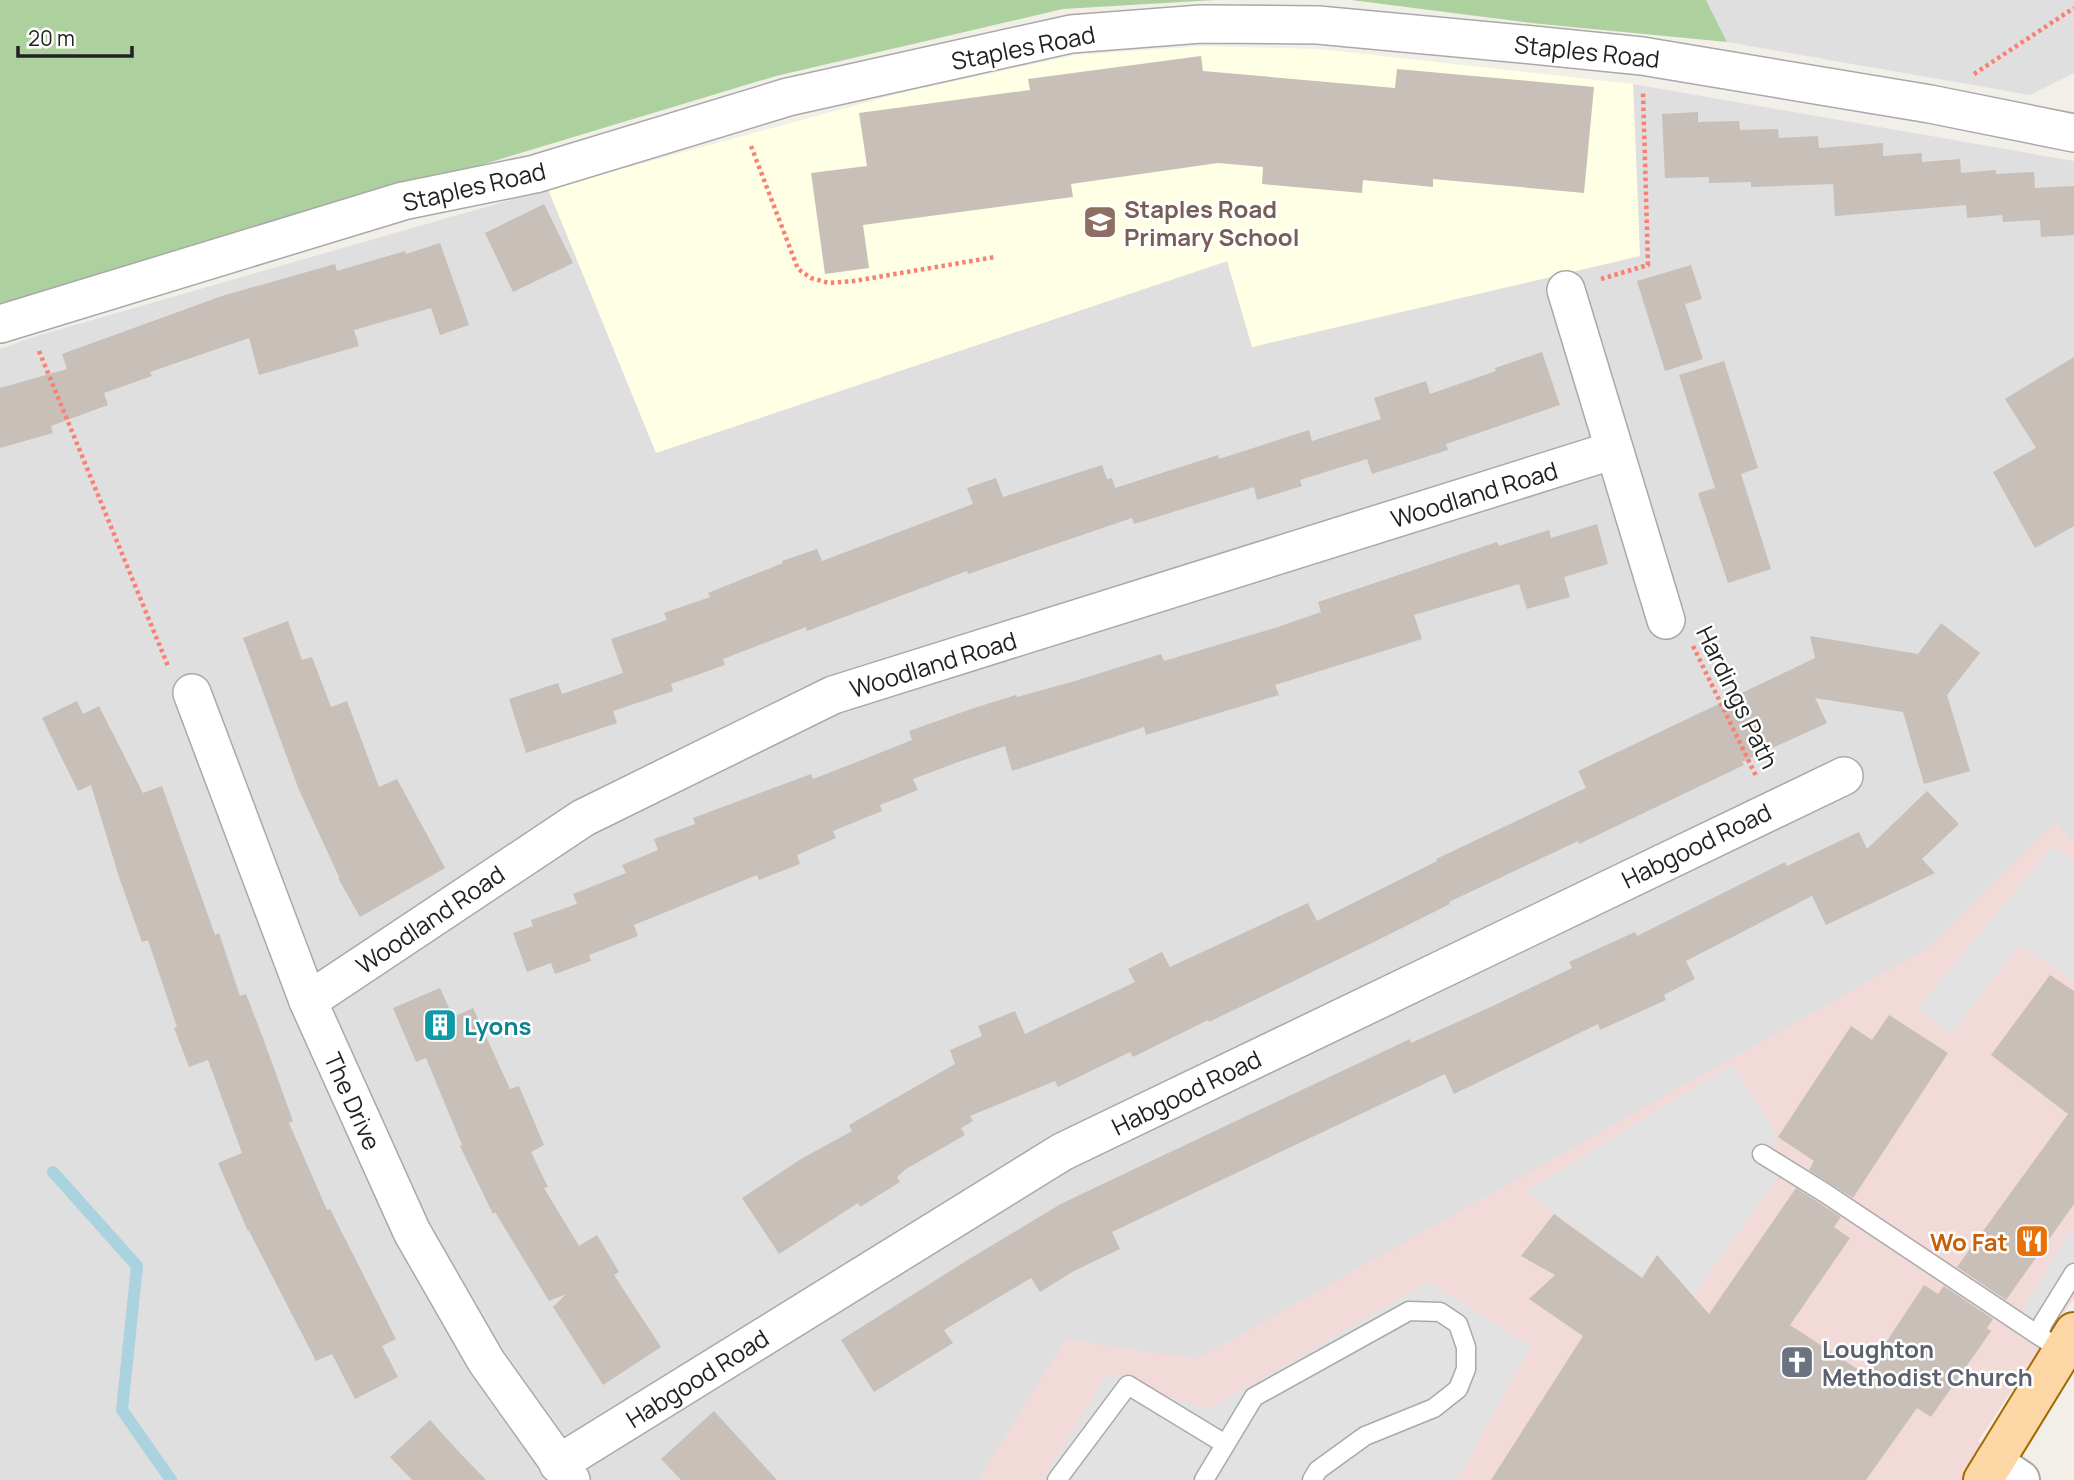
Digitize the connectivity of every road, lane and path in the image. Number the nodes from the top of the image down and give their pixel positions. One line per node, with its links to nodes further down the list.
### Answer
1 (2074, 8): 3 (path)
2 (1642, 56): 3 (street, Staples Road); 4 (street, Staples Road); 7 (path)
3 (1930, 104): 5 (street, Staples Road)
4 (738, 112): 6 (path); 8 (street, Staples Road)
5 (2074, 133)
6 (995, 257)
7 (1566, 289): 9 (street)
8 (13, 320): 11 (path)
9 (1615, 450): 10 (street); 14 (street, Woodland Road)
10 (1666, 620): 13 (path, Hardings Path)
11 (192, 693): 14 (street, The Drive)
12 (1844, 776): 13 (street, Habgood Road)
13 (1772, 809): 19 (street, Habgood Road)
14 (308, 1001): 19 (street, The Drive)
15 (1762, 1154): 17 (lane)
16 (2074, 1273): 17 (lane)
17 (2058, 1340): 20 (main road)
18 (1226, 1444): 21 (lane); 22 (lane); 23 (lane)
19 (565, 1472)
20 (1999, 1474)
21 (1058, 1480)
22 (1204, 1480)
23 (1312, 1480)

